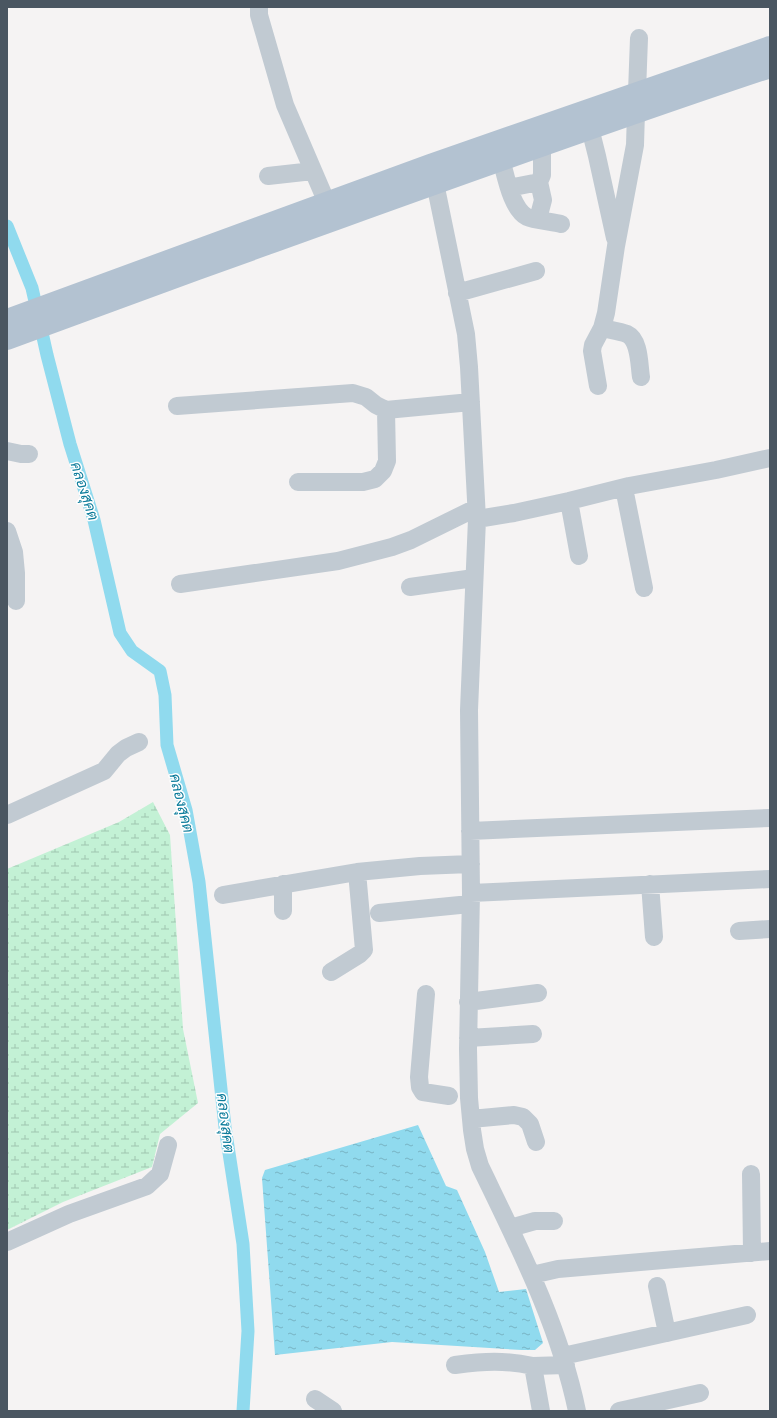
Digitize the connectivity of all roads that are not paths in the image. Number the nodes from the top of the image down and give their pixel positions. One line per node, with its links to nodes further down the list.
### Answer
1 (259, 7): 9 (street)
2 (639, 38): 5 (street)
3 (770, 47): 5 (main road)
4 (770, 67): 5 (main road)
5 (636, 102): 6 (main road); 10 (main road); 17 (street)
6 (590, 128): 7 (main road); 17 (street)
7 (542, 145): 8 (main road); 12 (street)
8 (501, 159): 10 (main road); 13 (street)
9 (313, 171): 11 (street); 14 (street)
10 (433, 174): 14 (main road); 19 (street); 20 (main road)
11 (268, 176)
12 (539, 182): 13 (street); 15 (street)
13 (509, 188): 15 (street)
14 (327, 203): 20 (main road)
15 (538, 219): 16 (street)
16 (561, 224)
17 (616, 246): 22 (street)
18 (536, 270): 19 (street)
19 (457, 294): 25 (street)
20 (44, 316): 21 (main road)
21 (15, 326)
22 (602, 328): 23 (street); 24 (street)
23 (641, 378)
24 (598, 386)
25 (471, 402): 27 (street); 34 (street)
26 (177, 406): 27 (street)
27 (386, 410): 31 (street)
28 (7, 451): 29 (street)
29 (29, 454)
30 (770, 458): 32 (street)
31 (298, 482)
32 (624, 488): 33 (street); 40 (street)
33 (569, 502): 34 (street); 36 (street)
34 (476, 514): 37 (street); 38 (street)
35 (7, 532): 41 (street)
36 (579, 556)
37 (474, 578): 39 (street); 45 (street)
38 (180, 584)
39 (410, 587)
40 (644, 588)
41 (16, 601)
42 (139, 742): 43 (street)
43 (7, 815)
44 (770, 818): 45 (street)
45 (470, 831): 46 (street)
46 (470, 864): 47 (street); 52 (street)
47 (357, 872): 49 (street); 58 (street)
48 (770, 879): 50 (street)
49 (282, 884): 51 (street); 53 (street)
50 (650, 884): 52 (street); 57 (street)
51 (223, 895)
52 (471, 899): 54 (street); 61 (street)
53 (283, 911)
54 (380, 912)
55 (770, 929): 56 (street)
56 (739, 931)
57 (654, 937)
58 (331, 972)
59 (538, 993): 61 (street)
60 (426, 994): 64 (street)
61 (468, 1002): 63 (street)
62 (533, 1034): 63 (street)
63 (468, 1038): 64 (street)
64 (460, 1097): 65 (street)
65 (471, 1119): 66 (street); 70 (street)
66 (536, 1142)
67 (168, 1145): 71 (street)
68 (751, 1174): 72 (street)
69 (554, 1221): 70 (street)
70 (510, 1228): 73 (street)
71 (7, 1242)
72 (761, 1252): 73 (street)
73 (532, 1275): 77 (street)
74 (657, 1286): 76 (street)
75 (747, 1315): 76 (street)
76 (667, 1332): 77 (street)
77 (565, 1360): 79 (street); 84 (street)
78 (455, 1365): 79 (street)
79 (534, 1366): 83 (street)
80 (700, 1393): 85 (street)
81 (315, 1399): 82 (street)
82 (332, 1411)
83 (541, 1411)
84 (578, 1411)
85 (619, 1411)

